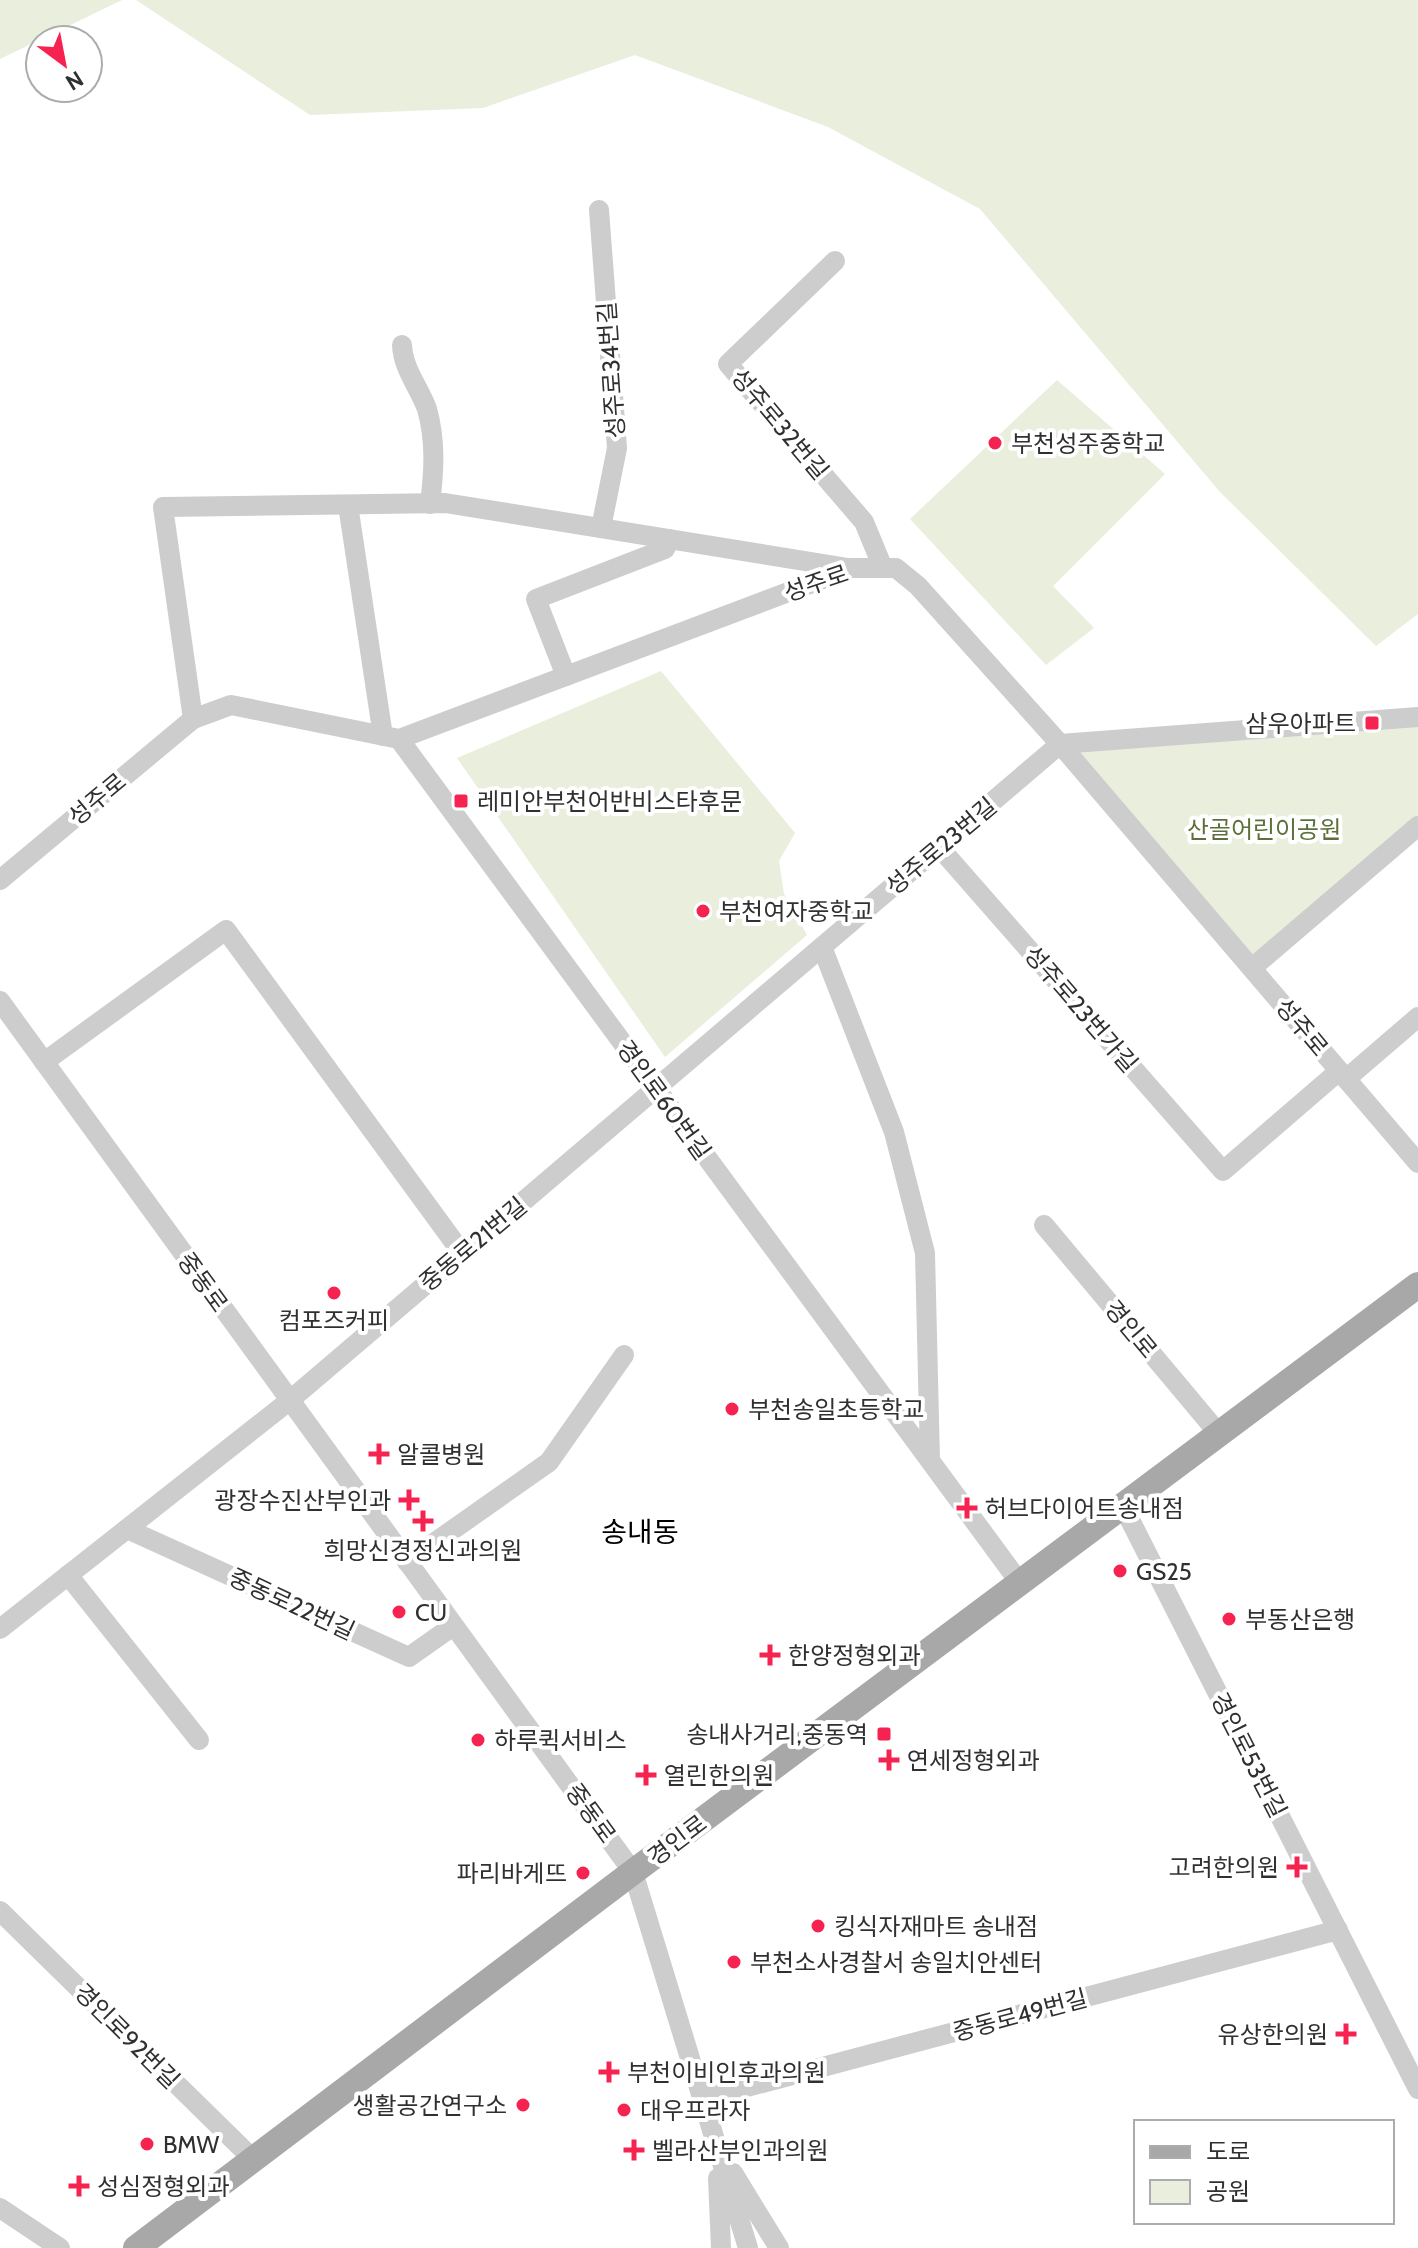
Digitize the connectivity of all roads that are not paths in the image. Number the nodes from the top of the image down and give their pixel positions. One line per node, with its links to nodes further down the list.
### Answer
1 (599, 210): 6 (street, 성주로34번길)
2 (835, 261): 9 (street, 성주로32번길)
3 (402, 345): 4 (street)
4 (430, 504): 5 (street); 6 (street)
5 (348, 505): 12 (street); 13 (street)
6 (601, 528): 7 (street)
7 (669, 539): 8 (street); 10 (street)
8 (852, 568): 9 (street, 성주로); 10 (street, 성주로)
9 (883, 568): 14 (street, 성주로)
10 (566, 676): 13 (street, 성주로)
11 (1418, 717): 14 (street)
12 (193, 719): 13 (street, 성주로); 17 (street, 성주로)
13 (391, 738): 24 (street, 경인로60번길)
14 (1060, 744): 16 (street, 성주로23번길); 19 (street, 성주로)
15 (1418, 826): 19 (street)
16 (939, 847): 18 (street, 성주로23번길); 26 (street, 성주로23번가길)
17 (0, 880)
18 (822, 947): 24 (street, 성주로23번길); 33 (street)
19 (1252, 968): 23 (street, 성주로)
20 (0, 1002): 22 (street, 중동로)
21 (1418, 1017): 23 (street)
22 (44, 1062): 28 (street); 31 (street, 중동로)
23 (1343, 1075): 25 (street, 성주로); 26 (street, 성주로)
24 (656, 1089): 28 (street, 중동로21번길); 33 (street, 경인로60번길)
25 (1418, 1163)
26 (1223, 1171)
27 (1044, 1225): 32 (street, 경인로)
28 (462, 1253): 31 (street, 중동로21번길)
29 (1418, 1285): 32 (main road, 경인로)
30 (624, 1355): 36 (street)
31 (289, 1401): 35 (street); 36 (street, 중동로)
32 (1219, 1434): 34 (main road, 경인로)
33 (930, 1460): 38 (street, 경인로60번길)
34 (1123, 1506): 38 (main road, 경인로); 44 (street, 경인로53번길)
35 (127, 1529): 37 (street); 39 (street, 중동로22번길)
36 (407, 1562): 39 (street, 중동로)
37 (68, 1575): 40 (street); 41 (street)
38 (1020, 1583): 42 (main road, 경인로)
39 (453, 1626): 42 (street, 중동로)
40 (0, 1629)
41 (199, 1740)
42 (633, 1872): 46 (street, 중동로); 48 (main road, 경인로)
43 (0, 1911): 48 (street, 경인로92번길)
44 (1338, 1930): 45 (street, 경인로53번길); 46 (street, 중동로49번길)
45 (1418, 2089)
46 (702, 2099): 47 (street, 중동로)
47 (716, 2146): 52 (street, 중동로); 53 (street, 중동로); 54 (street, 중동로)
48 (254, 2160): 51 (main road, 경인로)
49 (0, 2208): 50 (street)
50 (60, 2248)
51 (136, 2248)
52 (721, 2248)
53 (748, 2248)
54 (779, 2248)

